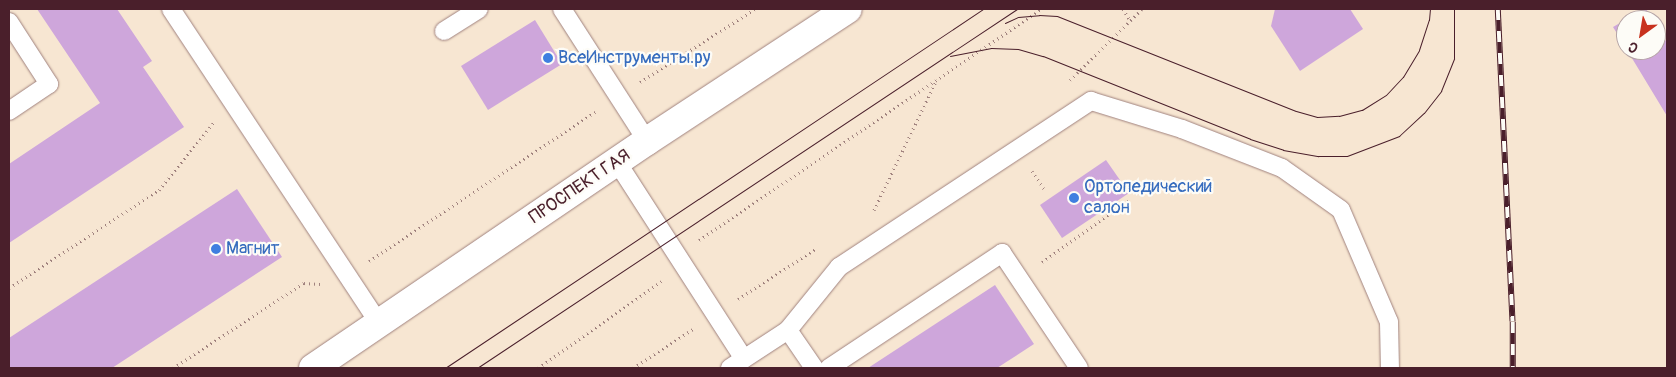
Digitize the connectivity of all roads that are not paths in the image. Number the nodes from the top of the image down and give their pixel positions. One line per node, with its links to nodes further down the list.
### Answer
1 (171, 9): 10 (lane)
2 (479, 9): 6 (lane)
3 (562, 9): 8 (lane)
4 (848, 9): 8 (main road, ПРОСПЕКТ ГАЯ)
5 (9, 22): 7 (lane)
6 (444, 30)
7 (9, 110)
8 (647, 142): 9 (main road, ПРОСПЕКТ ГАЯ)
9 (617, 162): 10 (main road, ПРОСПЕКТ ГАЯ); 12 (lane)
10 (379, 323): 13 (main road, ПРОСПЕКТ ГАЯ)
11 (788, 330): 12 (lane); 14 (lane); 17 (lane)
12 (737, 364)
13 (313, 368)
14 (814, 368)
15 (829, 368): 16 (lane)
16 (1079, 368)
17 (1390, 368)

